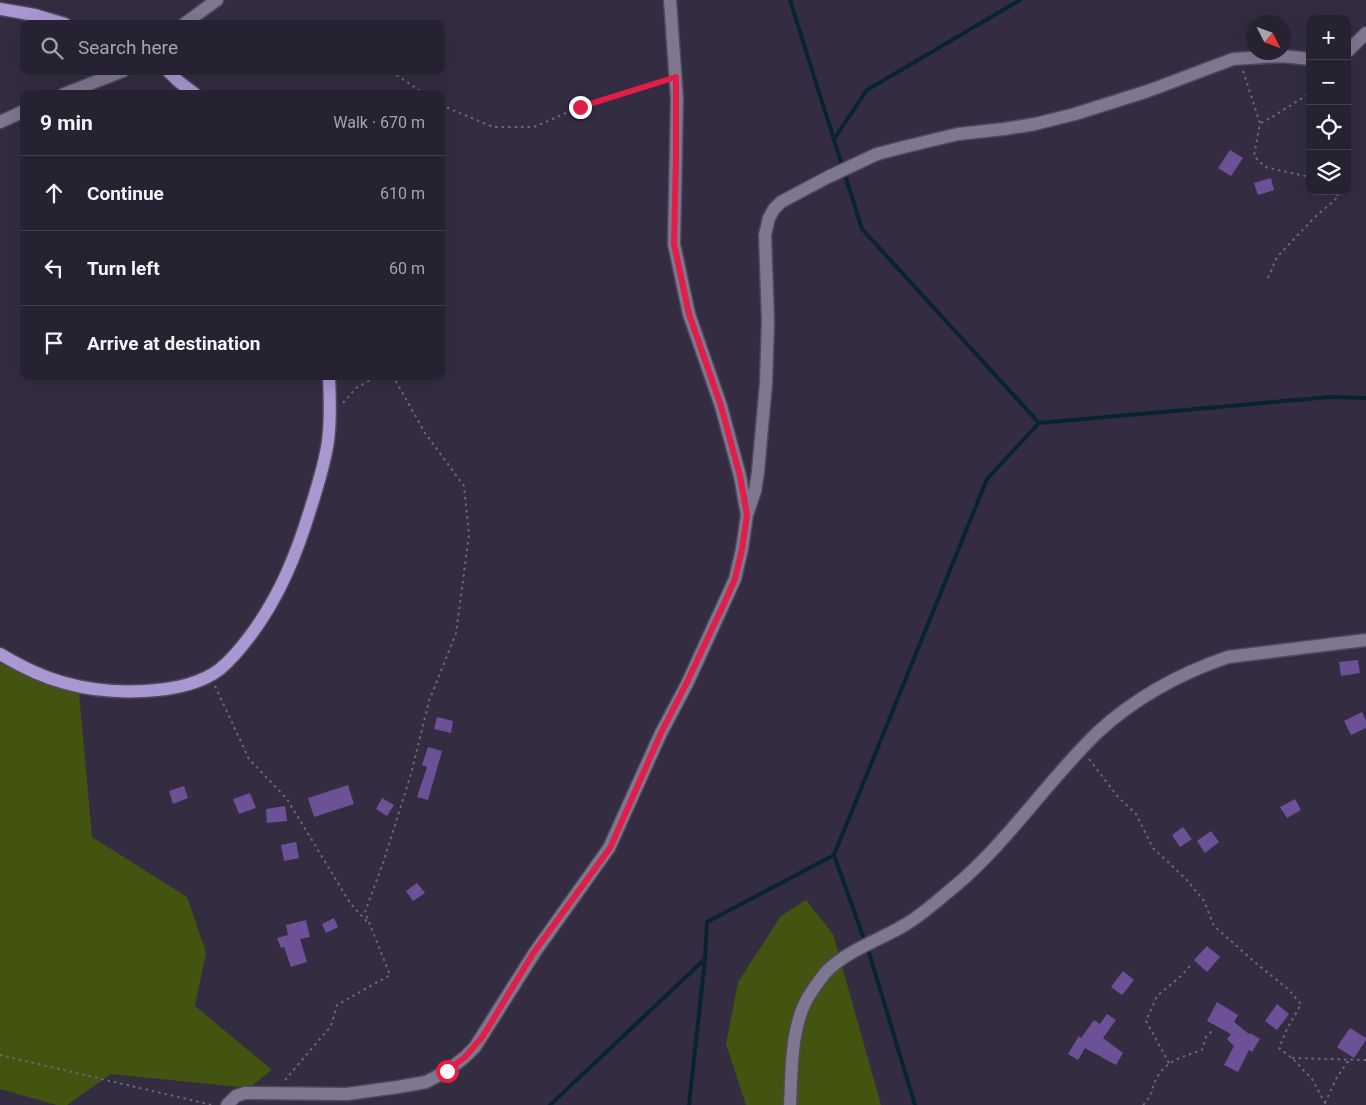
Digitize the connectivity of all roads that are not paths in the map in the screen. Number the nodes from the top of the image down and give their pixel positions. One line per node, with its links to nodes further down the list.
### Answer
1 (217, 0): 5 (street)
2 (670, 0): 16 (street)
3 (0, 9): 4 (main road)
4 (52, 20)
5 (190, 20)
6 (1366, 33): 7 (street)
7 (1351, 48)
8 (1306, 59): 16 (street)
9 (113, 75): 11 (street)
10 (172, 75): 12 (main road)
11 (74, 90)
12 (190, 90)
13 (20, 113): 14 (street)
14 (0, 122)
15 (329, 380): 18 (main road)
16 (747, 515): 19 (street)
17 (1366, 640): 20 (street)
18 (0, 654)
19 (227, 1105)
20 (790, 1105)

